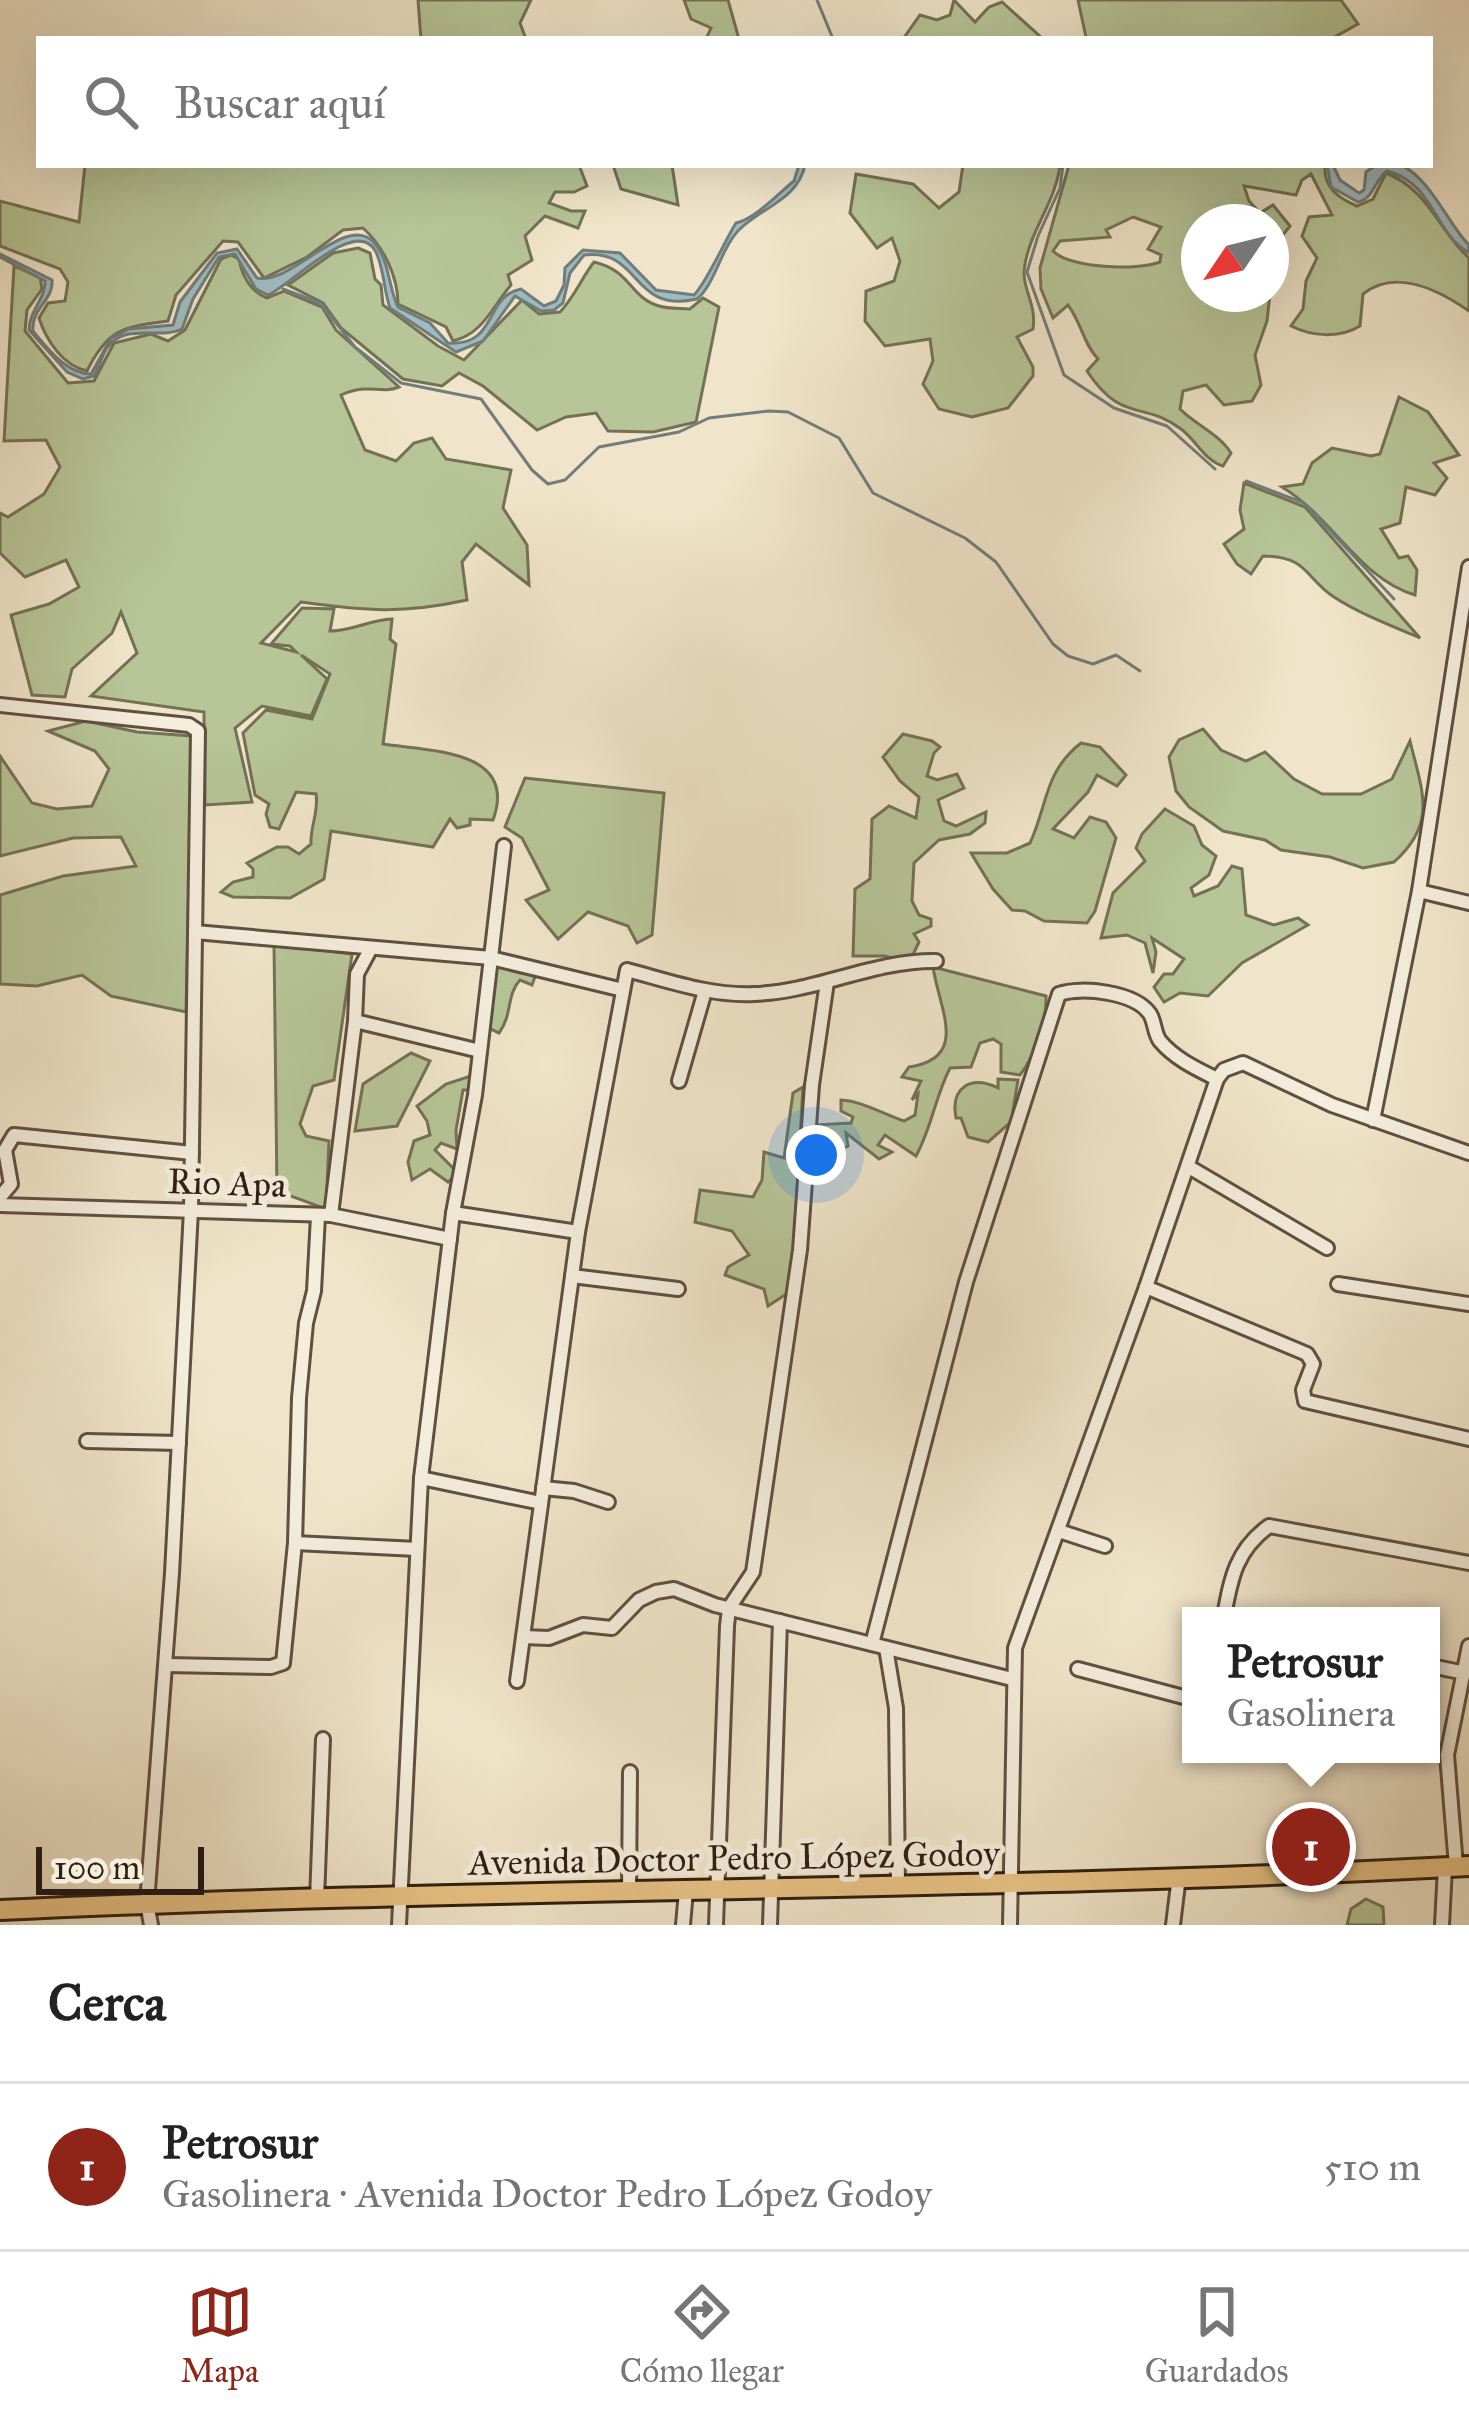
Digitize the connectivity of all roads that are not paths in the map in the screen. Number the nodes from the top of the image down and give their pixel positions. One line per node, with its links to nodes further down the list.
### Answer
1 (1469, 567): 2 (street)
2 (1463, 649): 5 (street)
3 (0, 705): 7 (street)
4 (505, 846): 9 (street)
5 (1419, 891): 6 (street); 18 (street)
6 (1469, 903)
7 (195, 932): 8 (street); 19 (street)
8 (371, 948): 9 (street); 14 (street)
9 (491, 958): 12 (street); 15 (street)
10 (936, 961): 11 (street)
11 (826, 982): 13 (street); 46 (street)
12 (622, 991): 13 (street); 26 (street)
13 (705, 992): 17 (street)
14 (355, 1021): 15 (street); 25 (street)
15 (480, 1051): 24 (street)
16 (1217, 1079): 18 (street); 21 (street); 49 (street)
17 (679, 1081)
18 (1373, 1120): 20 (street)
19 (192, 1153): 22 (street); 23 (street)
20 (1469, 1153)
21 (1189, 1167): 28 (street); 31 (street)
22 (0, 1201): 23 (street, Rio Apa)
23 (191, 1210): 25 (street, Rio Apa); 36 (street)
24 (453, 1213): 26 (street); 27 (street)
25 (325, 1215): 27 (street, Rio Apa); 41 (street)
26 (578, 1232): 29 (street)
27 (449, 1239): 37 (street)
28 (1327, 1247)
29 (572, 1276): 32 (street); 38 (street)
30 (1338, 1284): 33 (street)
31 (1146, 1287): 34 (street); 40 (street)
32 (678, 1289)
33 (1469, 1304)
34 (1469, 1438)
35 (87, 1441): 36 (street)
36 (179, 1443): 51 (street)
37 (421, 1478): 38 (street); 43 (street)
38 (542, 1496): 39 (street); 48 (street)
39 (608, 1502)
40 (1059, 1531): 42 (street); 55 (street)
41 (295, 1543): 43 (street); 51 (street)
42 (1105, 1546)
43 (417, 1549): 71 (street)
44 (1469, 1564): 45 (street)
45 (1226, 1607)
46 (729, 1608): 47 (street); 48 (street); 69 (street)
47 (780, 1621): 49 (street); 67 (street)
48 (523, 1637): 56 (street)
49 (879, 1646): 55 (street); 66 (street)
50 (1469, 1646): 54 (street)
51 (166, 1665): 73 (street)
52 (1440, 1668): 54 (street)
53 (1078, 1669): 57 (street)
54 (1465, 1673): 58 (street)
55 (1012, 1679): 65 (street)
56 (518, 1681)
57 (1182, 1698)
58 (1463, 1711): 61 (street)
59 (323, 1738): 72 (street)
60 (1440, 1754): 61 (street)
61 (1447, 1755): 63 (street)
62 (629, 1772): 70 (street)
63 (1457, 1866): 64 (main road, Avenida Doctor Pedro López Godoy); 82 (street)
64 (1179, 1876): 65 (main road, Avenida Doctor Pedro López Godoy); 81 (street)
65 (1010, 1883): 66 (main road, Avenida Doctor Pedro López Godoy); 80 (street)
66 (898, 1886): 67 (main road, Avenida Doctor Pedro López Godoy)
67 (774, 1890): 69 (main road, Avenida Doctor Pedro López Godoy); 79 (street)
68 (686, 1891): 69 (main road, Avenida Doctor Pedro López Godoy); 70 (main road, Avenida Doctor Pedro López Godoy); 77 (street)
69 (718, 1891): 78 (street)
70 (628, 1892): 71 (main road, Avenida Doctor Pedro López Godoy)
71 (399, 1899): 72 (main road, Avenida Doctor Pedro López Godoy); 76 (street)
72 (317, 1900): 73 (main road, Avenida Doctor Pedro López Godoy)
73 (147, 1903): 74 (main road, Avenida Doctor Pedro López Godoy); 75 (street)
74 (0, 1910)
75 (151, 1925)
76 (399, 1925)
77 (683, 1925)
78 (716, 1925)
79 (770, 1925)
80 (1010, 1925)
81 (1173, 1925)
82 (1442, 1925)

